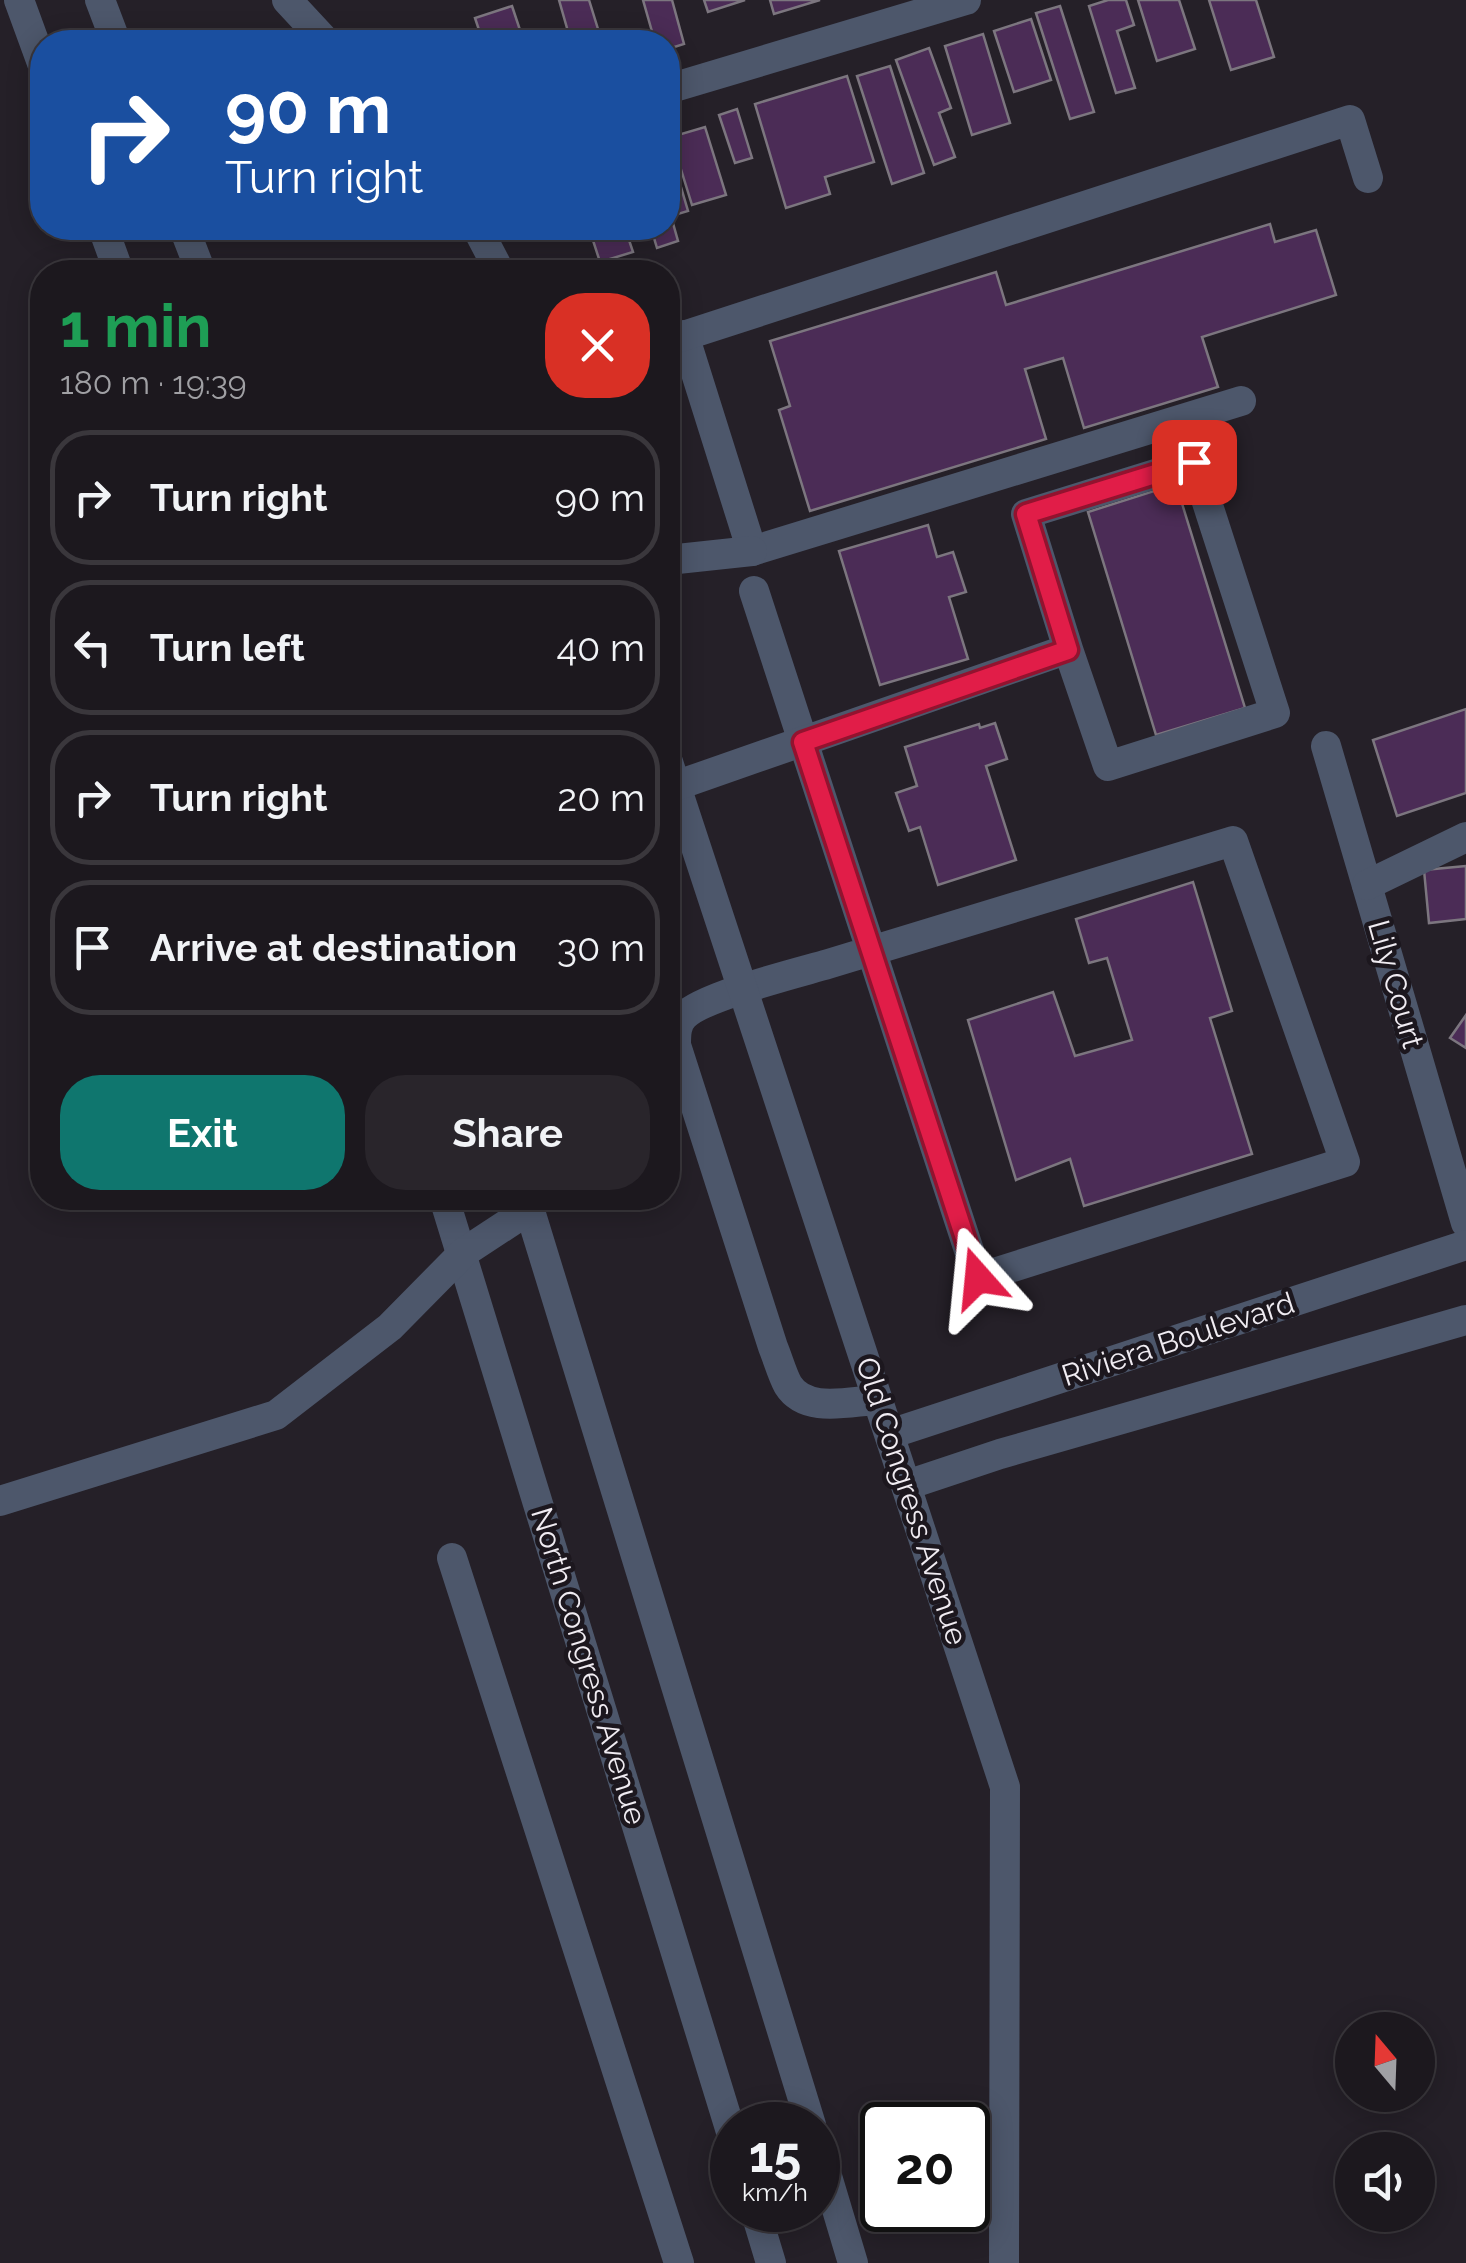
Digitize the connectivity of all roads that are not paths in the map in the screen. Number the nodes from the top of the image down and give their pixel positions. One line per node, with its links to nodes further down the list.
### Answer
1 (20, 0): 5 (street)
2 (100, 0): 6 (street)
3 (287, 0): 7 (street)
4 (966, 0): 8 (street)
5 (30, 30)
6 (111, 30)
7 (315, 30)
8 (680, 85)
9 (1368, 178): 10 (street)
10 (680, 337)
11 (680, 349): 13 (street)
12 (1241, 401): 13 (street)
13 (752, 551): 14 (street)
14 (680, 559)
15 (754, 590): 17 (street)
16 (1068, 650): 16 (street); 17 (street)
17 (803, 742): 19 (street); 23 (street)
18 (1326, 746): 22 (street, Lily Court)
19 (680, 772)
20 (680, 798): 24 (street, Old Congress Avenue)
21 (1466, 837): 22 (street)
22 (1367, 884): 30 (street, Lily Court)
23 (870, 952): 23 (street); 24 (street)
24 (744, 990): 25 (street); 34 (street, Old Congress Avenue)
25 (680, 1023)
26 (680, 1058): 34 (street)
27 (448, 1210): 32 (street, North Congress Avenue)
28 (519, 1210): 32 (street)
29 (530, 1210): 40 (street)
30 (1466, 1223)
31 (1466, 1245): 35 (street, Riviera Boulevard)
32 (463, 1254): 37 (street); 39 (street, North Congress Avenue)
33 (1466, 1320): 36 (street, Riviera Boulevard)
34 (878, 1400): 35 (street, Old Congress Avenue)
35 (890, 1434): 36 (street, Old Congress Avenue)
36 (908, 1486): 46 (street, Old Congress Avenue)
37 (0, 1501)
38 (452, 1558): 43 (street)
39 (722, 2102)
40 (804, 2102)
41 (840, 2220): 45 (street)
42 (762, 2232): 44 (street)
43 (679, 2263)
44 (771, 2263)
45 (853, 2263)
46 (1004, 2263)

